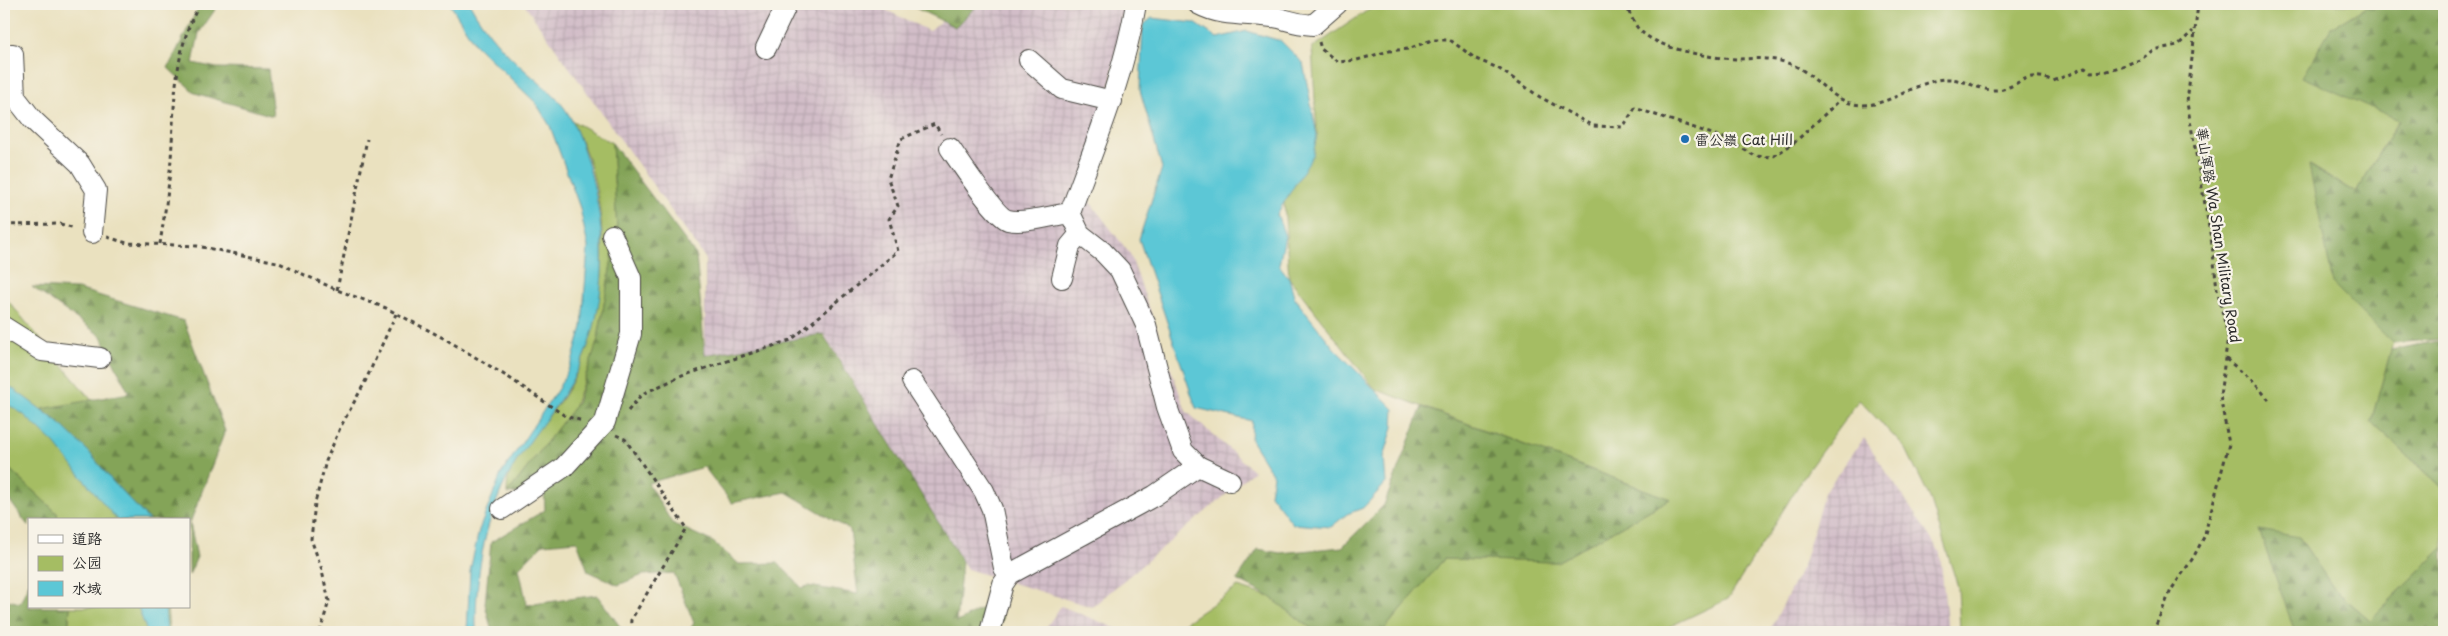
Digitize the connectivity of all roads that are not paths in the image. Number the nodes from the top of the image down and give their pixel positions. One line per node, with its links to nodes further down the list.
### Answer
1 (787, 4): 5 (street)
2 (1136, 4): 8 (street)
3 (1198, 4): 4 (street)
4 (1336, 4)
5 (766, 48)
6 (4, 54): 11 (street)
7 (1029, 60): 8 (street)
8 (1112, 101): 10 (street)
9 (950, 148): 10 (street)
10 (1070, 212): 12 (street)
11 (92, 233)
12 (1080, 234): 14 (street); 18 (street)
13 (612, 235): 20 (street)
14 (1062, 278)
15 (4, 327): 16 (street)
16 (100, 358)
17 (912, 381): 21 (street)
18 (1198, 466): 19 (street); 21 (street)
19 (1230, 482)
20 (502, 509)
21 (1010, 574): 22 (street)
22 (990, 632)

